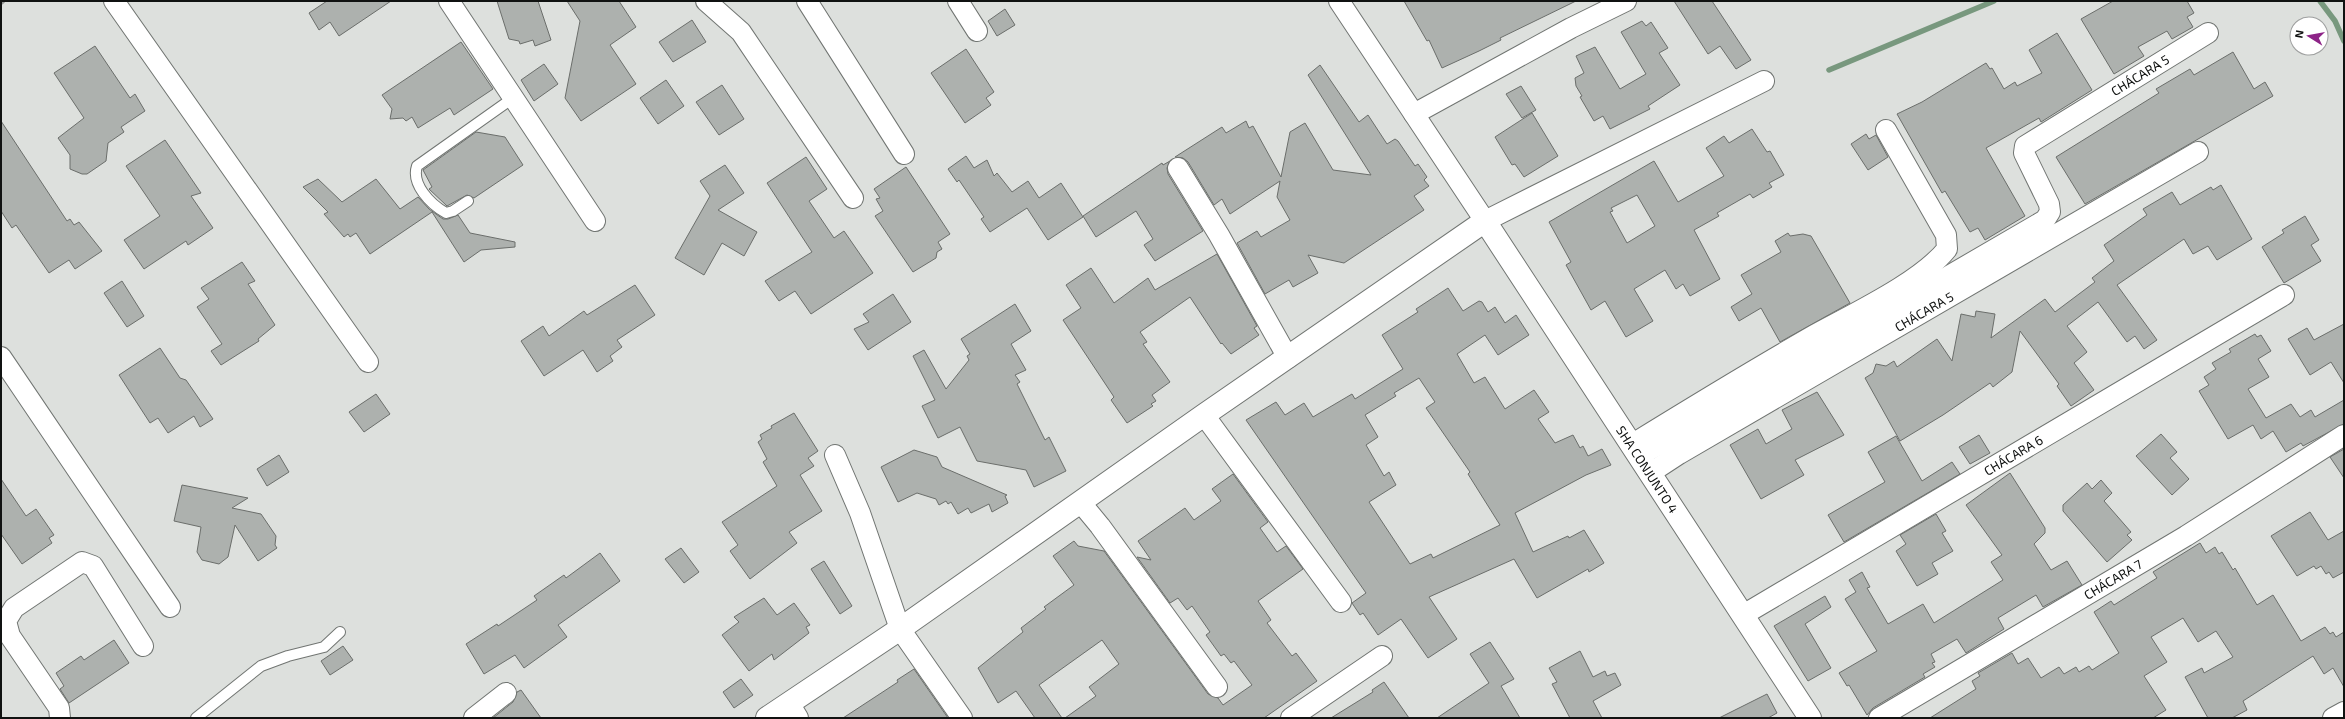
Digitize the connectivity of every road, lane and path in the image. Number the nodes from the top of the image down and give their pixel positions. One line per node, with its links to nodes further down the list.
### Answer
1 (5, 1): 9 (path)
2 (114, 1): 26 (street)
3 (449, 1): 13 (street)
4 (706, 1): 19 (street)
5 (807, 1): 17 (street)
6 (958, 1): 10 (street)
7 (1626, 1): 14 (street)
8 (1347, 3): 14 (street)
9 (1, 4)
10 (977, 31)
11 (2208, 33): 30 (street, CHÁCARA 5)
12 (1764, 81): 22 (street)
13 (514, 98): 20 (lane); 21 (street)
14 (1414, 114): 22 (street)
15 (1886, 130): 30 (street)
16 (2198, 152): 30 (street, CHÁCARA 5)
17 (904, 154)
18 (1178, 168): 25 (street)
19 (853, 198)
20 (468, 202)
21 (595, 221)
22 (1485, 221): 25 (street); 30 (street, SHA CONJUNTO 4)
23 (2284, 295): 34 (street, CHÁCARA 6)
24 (1, 357): 33 (street)
25 (1288, 358): 27 (street)
26 (368, 362)
27 (1204, 415): 31 (street); 32 (street)
28 (2344, 435): 50 (street, CHÁCARA 7)
29 (835, 455): 35 (street)
30 (1640, 458): 34 (street, SHA CONJUNTO 4)
31 (1081, 503): 35 (street); 39 (street)
32 (1341, 602)
33 (170, 607)
34 (1743, 615): 49 (street, SHA CONJUNTO 4)
35 (900, 629): 41 (street); 47 (street)
36 (340, 632): 44 (lane)
37 (143, 646): 43 (street)
38 (1382, 656): 48 (street)
39 (1217, 687)
40 (506, 693): 45 (street)
41 (793, 711): 46 (street)
42 (2344, 712): 51 (street)
43 (60, 718)
44 (196, 718)
45 (474, 718)
46 (767, 718)
47 (962, 718)
48 (1291, 718)
49 (1810, 718)
50 (1879, 718)
51 (2333, 718)

